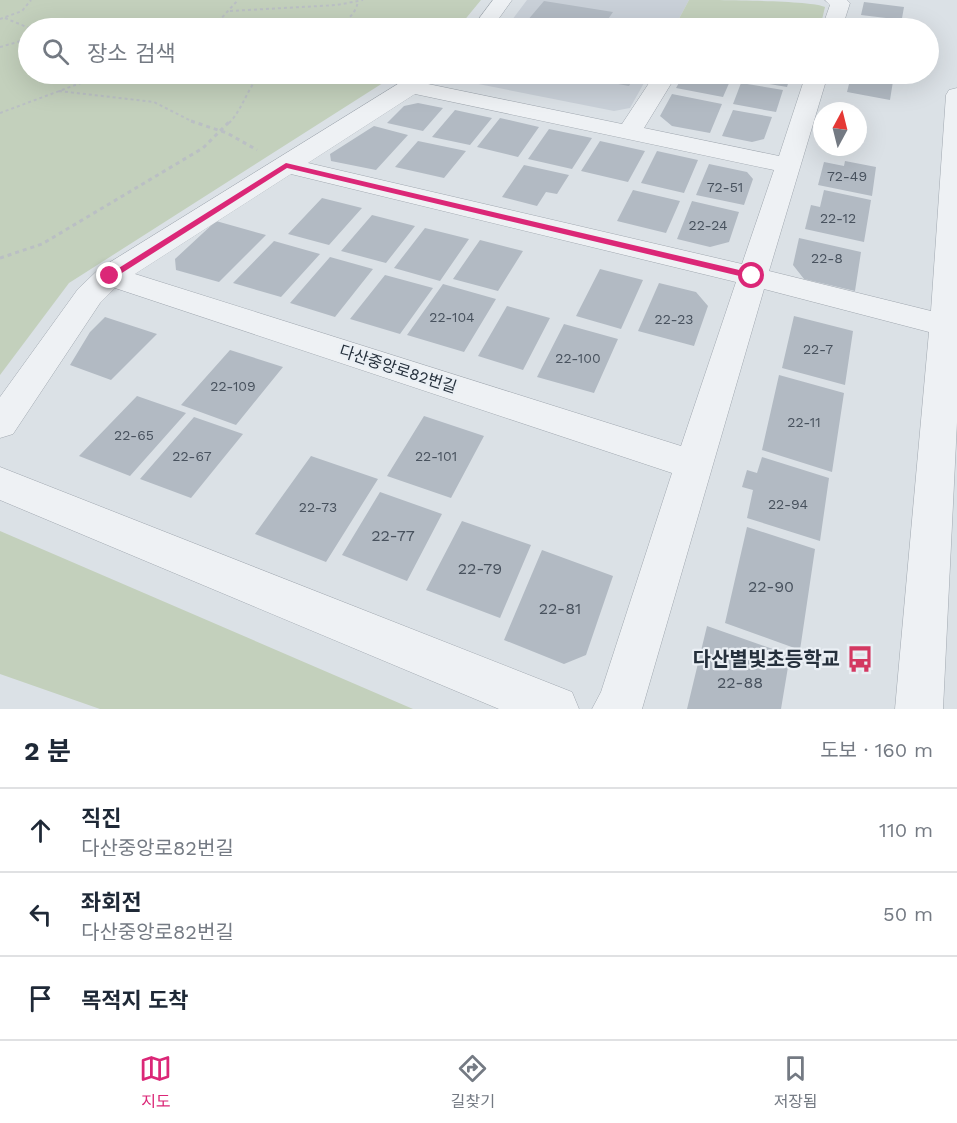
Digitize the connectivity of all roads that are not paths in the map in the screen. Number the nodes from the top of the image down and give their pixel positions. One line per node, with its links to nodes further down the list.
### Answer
1 (503, 0): 3 (street)
2 (834, 0): 4 (street)
3 (490, 18)
4 (835, 18)
5 (413, 84): 11 (street)
6 (435, 84): 10 (street)
7 (660, 84): 10 (street)
8 (814, 84): 12 (street)
9 (957, 95): 15 (street)
10 (629, 132): 12 (street)
11 (286, 165): 13 (street); 14 (street)
12 (787, 165): 14 (street)
13 (110, 276): 16 (street); 17 (street, 다산중앙로82번길)
14 (752, 276): 15 (street); 17 (street)
15 (952, 327): 21 (street)
16 (0, 424)
17 (693, 465): 20 (street)
18 (0, 483): 19 (street)
19 (555, 709)
20 (616, 709)
21 (920, 709)

